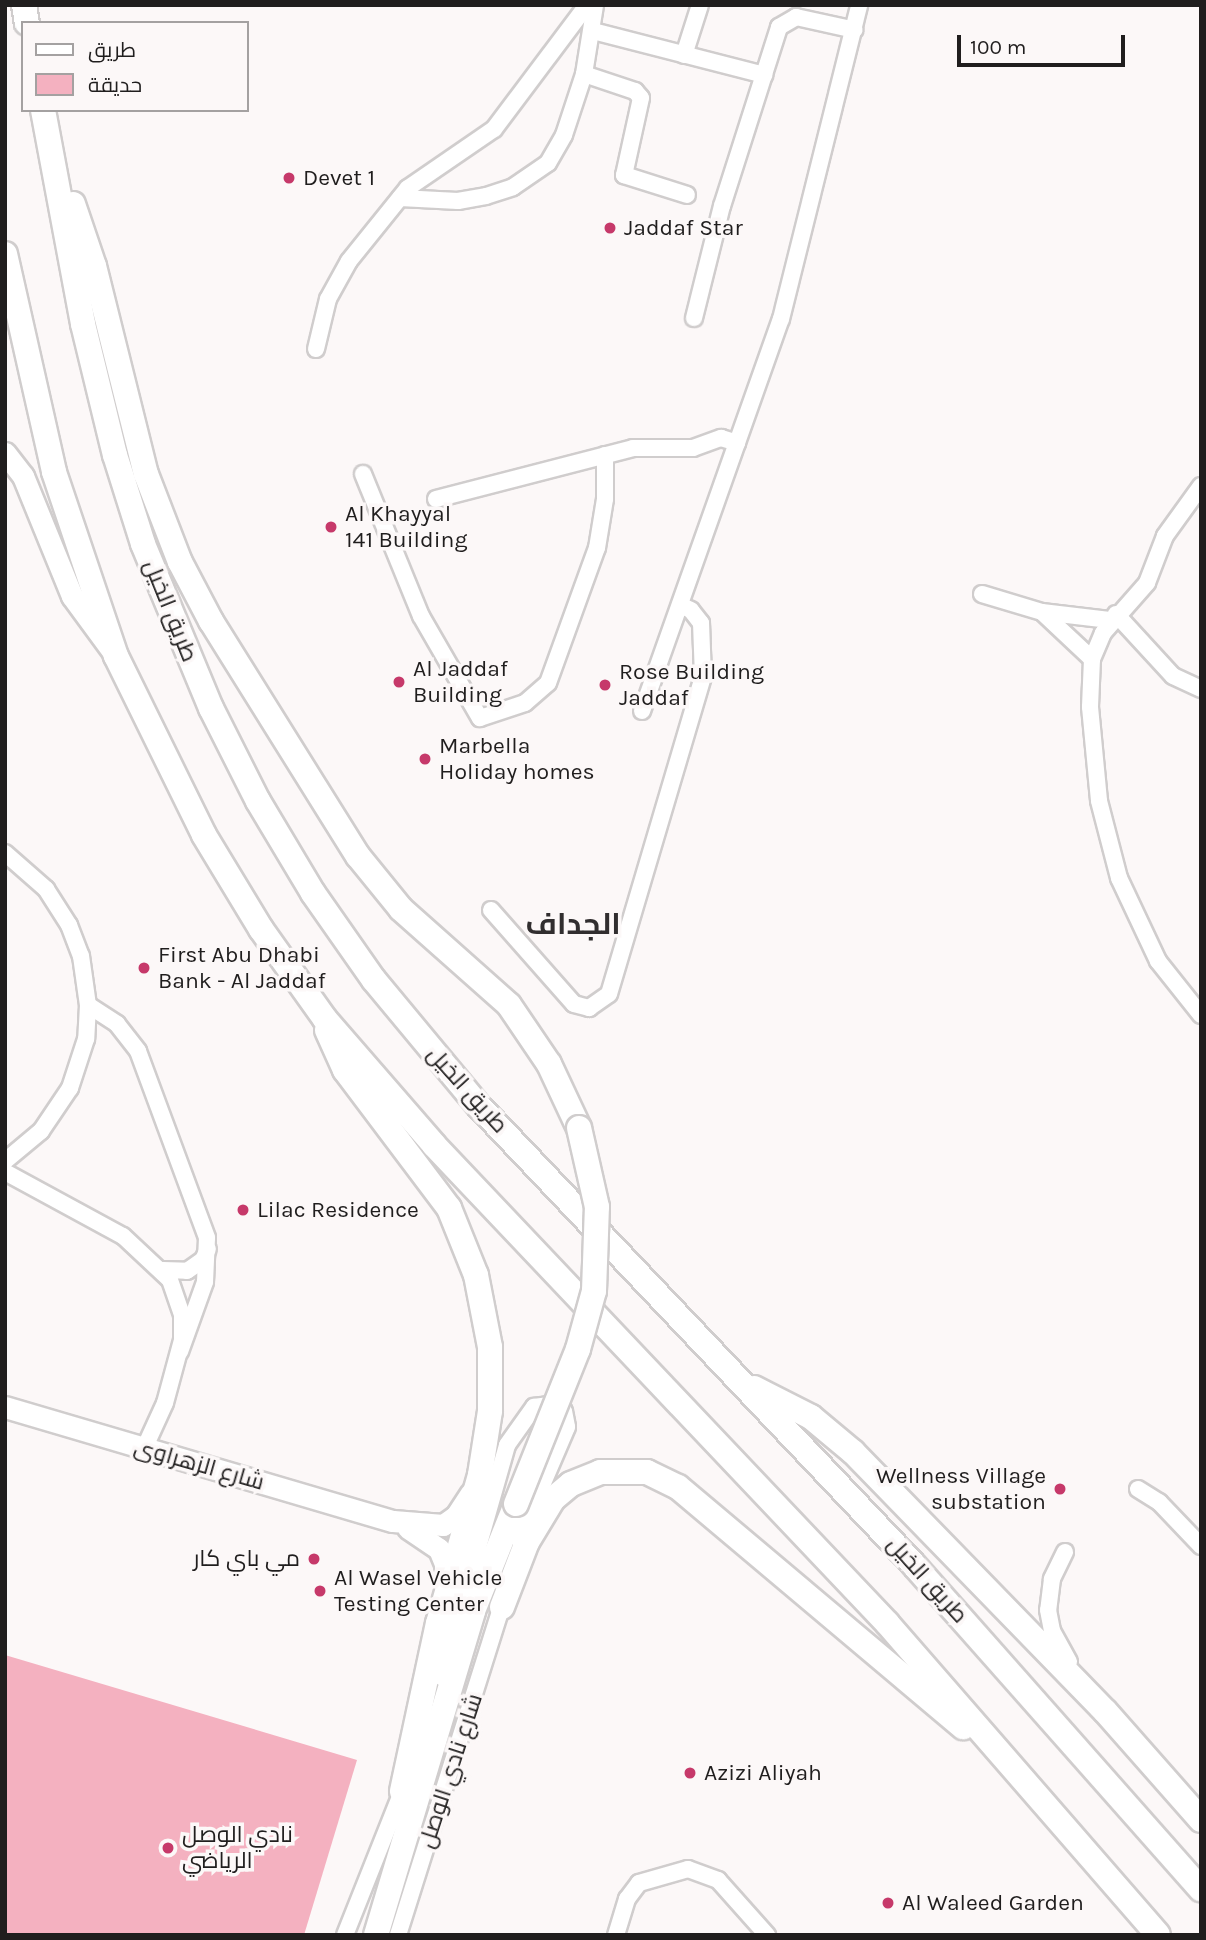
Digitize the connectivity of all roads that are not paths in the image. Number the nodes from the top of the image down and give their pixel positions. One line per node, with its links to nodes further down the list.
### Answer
1 (587, 5): 13 (street)
2 (595, 5): 6 (street)
3 (701, 5): 7 (street)
4 (859, 5): 5 (street)
5 (855, 30): 9 (street); 17 (street)
6 (593, 31): 7 (street); 8 (street)
7 (684, 54): 9 (street)
8 (583, 75): 12 (street); 13 (street)
9 (764, 75): 15 (street)
10 (43, 112): 11 (highway, طريق الخيل)
11 (52, 159): 41 (highway, طريق الخيل); 60 (highway, bridge)
12 (687, 195)
13 (400, 198): 16 (street)
14 (5, 254): 27 (highway)
15 (694, 318)
16 (316, 349)
17 (737, 443): 19 (street); 24 (street)
18 (5, 453): 27 (main road)
19 (605, 455): 20 (street); 22 (street)
20 (363, 474)
21 (1201, 486): 26 (street)
22 (436, 499)
23 (982, 594): 25 (street)
24 (680, 606): 30 (street); 32 (street)
25 (1042, 612): 26 (street); 28 (street)
26 (1113, 617): 28 (street); 29 (street)
27 (116, 656): 35 (highway)
28 (1093, 659): 34 (street)
29 (1201, 689)
30 (642, 712)
31 (5, 853): 33 (street)
32 (491, 910)
33 (88, 1005): 36 (street); 38 (street)
34 (1201, 1015)
35 (325, 1019): 44 (highway); 52 (highway)
36 (5, 1161)
37 (5, 1172): 39 (street)
38 (208, 1249): 39 (street); 40 (street)
39 (163, 1270): 40 (street)
40 (180, 1352): 43 (street)
41 (746, 1385): 51 (highway); 55 (highway, طريق الخيل)
42 (5, 1407): 43 (main road, شارع الزهراوى)
43 (150, 1451): 46 (main road, شارع الزهراوى)
44 (480, 1475): 46 (main road, شارع الزهراوى); 50 (highway)
45 (1138, 1489): 47 (street)
46 (393, 1521): 50 (main road, شارع الزهراوى)
47 (1201, 1546)
48 (1065, 1552): 51 (street)
49 (502, 1607): 52 (highway); 53 (street, شارع نادي الوصل); 57 (street, شارع نادي الوصل)
50 (438, 1623): 53 (highway)
51 (1105, 1711): 54 (highway)
52 (986, 1737): 65 (highway)
53 (402, 1791): 56 (street, شارع نادي الوصل)
54 (1201, 1820)
55 (1201, 1889)
56 (355, 1910): 58 (street, شارع نادي الوصل); 59 (street, شارع نادي الوصل)
57 (404, 1916): 61 (street, شارع نادي الوصل); 62 (street)
58 (345, 1935)
59 (354, 1935)
60 (376, 1935)
61 (398, 1935)
62 (404, 1935)
63 (616, 1935): 64 (street)
64 (767, 1935)
65 (1158, 1935)

